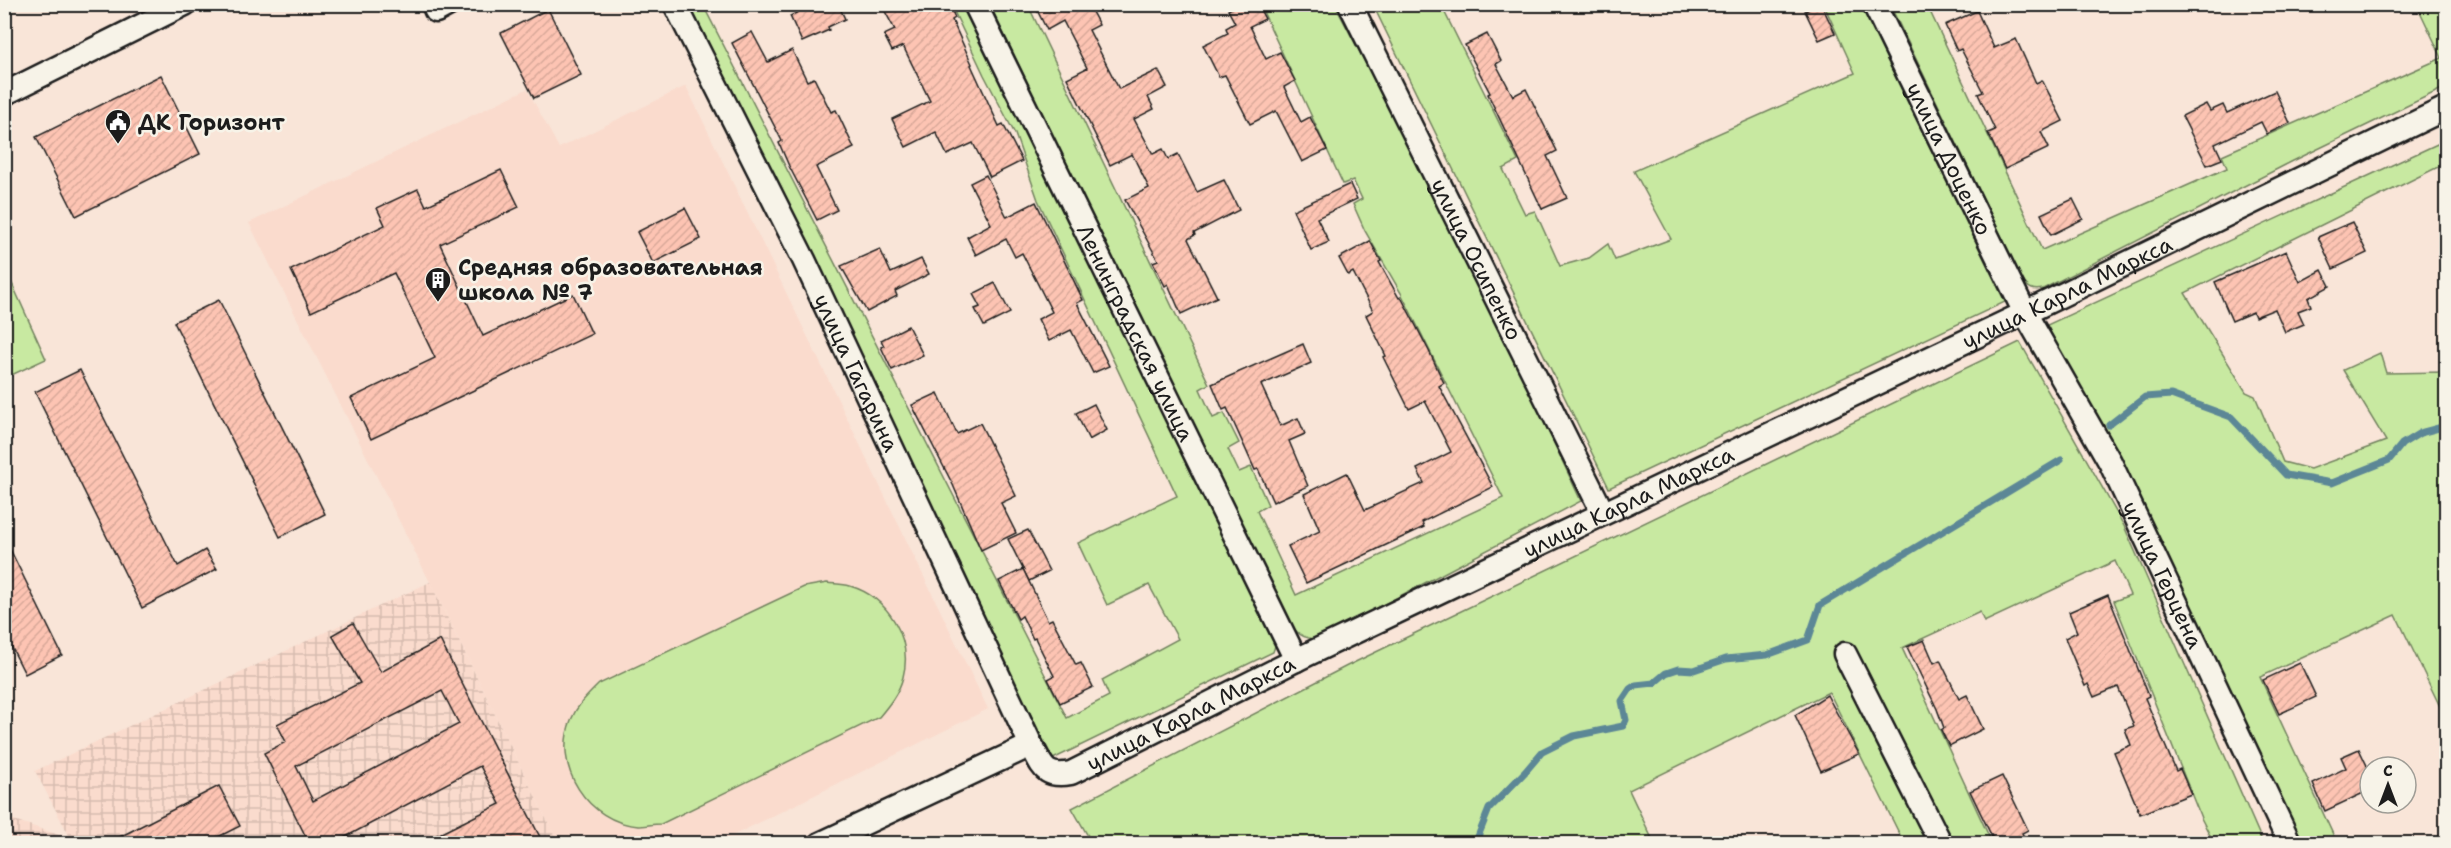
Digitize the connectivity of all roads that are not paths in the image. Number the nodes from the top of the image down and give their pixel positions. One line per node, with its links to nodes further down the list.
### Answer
1 (185, 4): 6 (street)
2 (675, 4): 12 (street, улица Гагарина)
3 (975, 4): 11 (street, Ленинградская улица)
4 (1350, 4): 9 (street, улица Осипенко)
5 (1874, 4): 8 (street, улица Доценко)
6 (4, 94)
7 (2446, 108): 8 (street, улица Карла Маркса)
8 (2025, 313): 9 (street, улица Карла Маркса); 15 (street, улица Герцена)
9 (1603, 513): 11 (street, улица Карла Маркса)
10 (1845, 654): 14 (street)
11 (1296, 660): 12 (street, улица Карла Маркса)
12 (1031, 745): 13 (street)
13 (820, 843)
14 (1941, 843)
15 (2290, 843)

